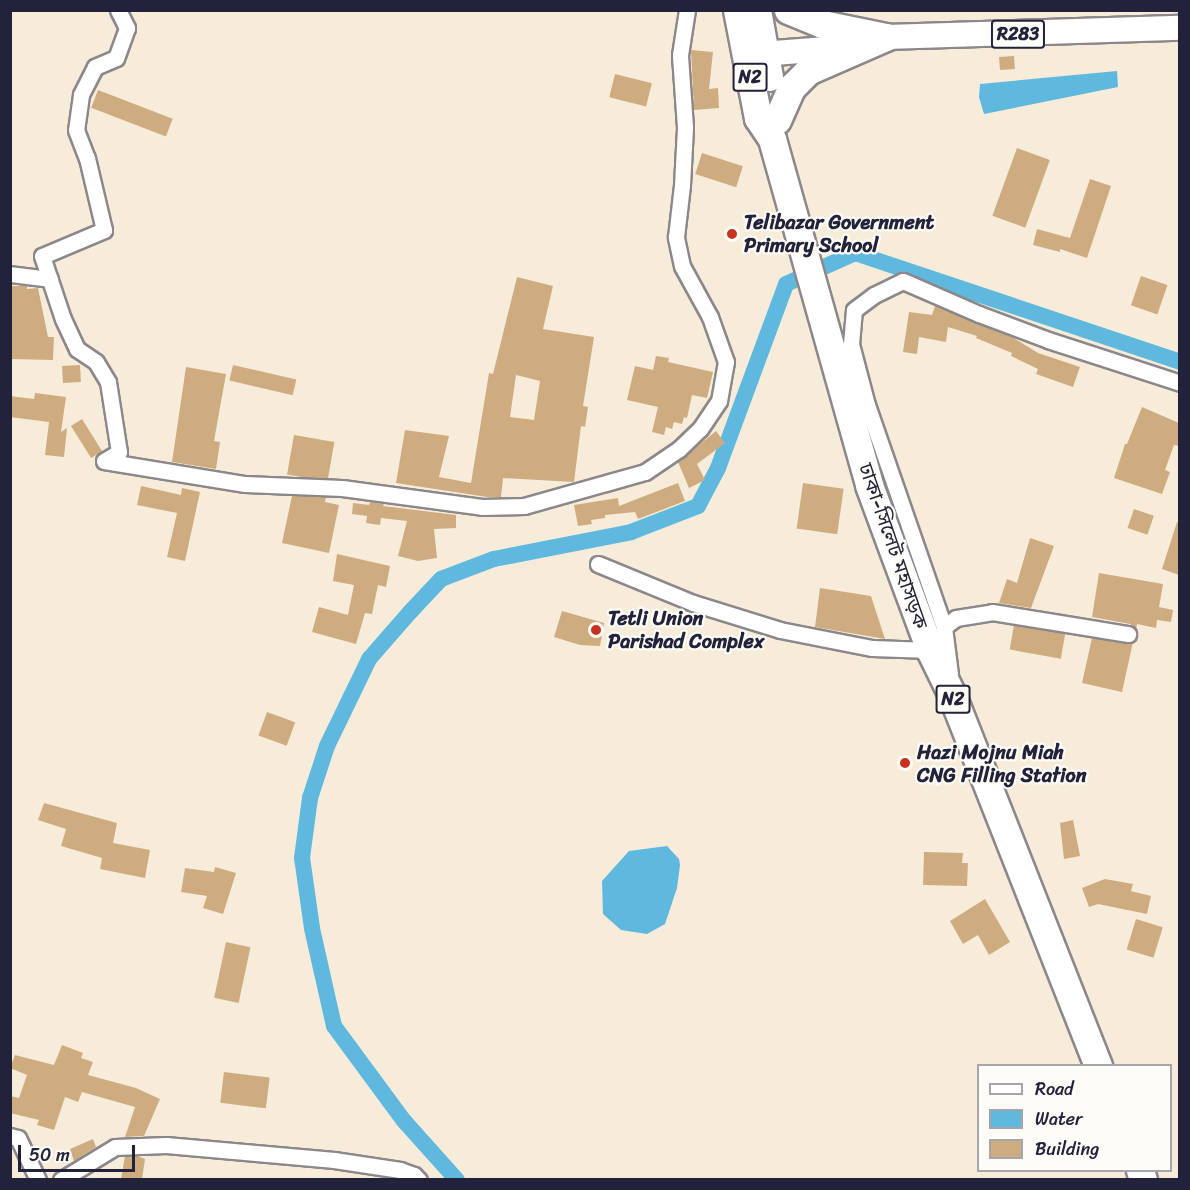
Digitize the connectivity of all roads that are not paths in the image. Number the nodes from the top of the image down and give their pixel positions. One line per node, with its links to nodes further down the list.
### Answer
1 (118, 10): 10 (street)
2 (687, 10): 10 (street)
3 (788, 10): 6 (highway, R283)
4 (744, 16): 7 (highway, ঢাকা-সিলেট মহাসড়ক)
5 (1179, 28): 6 (main road, R283)
6 (886, 37): 7 (main road, R283); 8 (highway, R283)
7 (755, 58): 8 (highway, ঢাকা-সিলেট মহাসড়ক)
8 (774, 129): 14 (highway, ঢাকা-সিলেট মহাসড়ক / N2)
9 (10, 274): 10 (street)
10 (50, 279)
11 (1179, 383): 14 (street)
12 (598, 564): 14 (street)
13 (1128, 634): 14 (street)
14 (937, 639): 15 (highway, ঢাকা-সিলেট মহাসড়ক / N2)
15 (1098, 1064)
16 (10, 1136): 17 (street)
17 (38, 1179)
18 (61, 1179): 19 (street)
19 (419, 1179)

